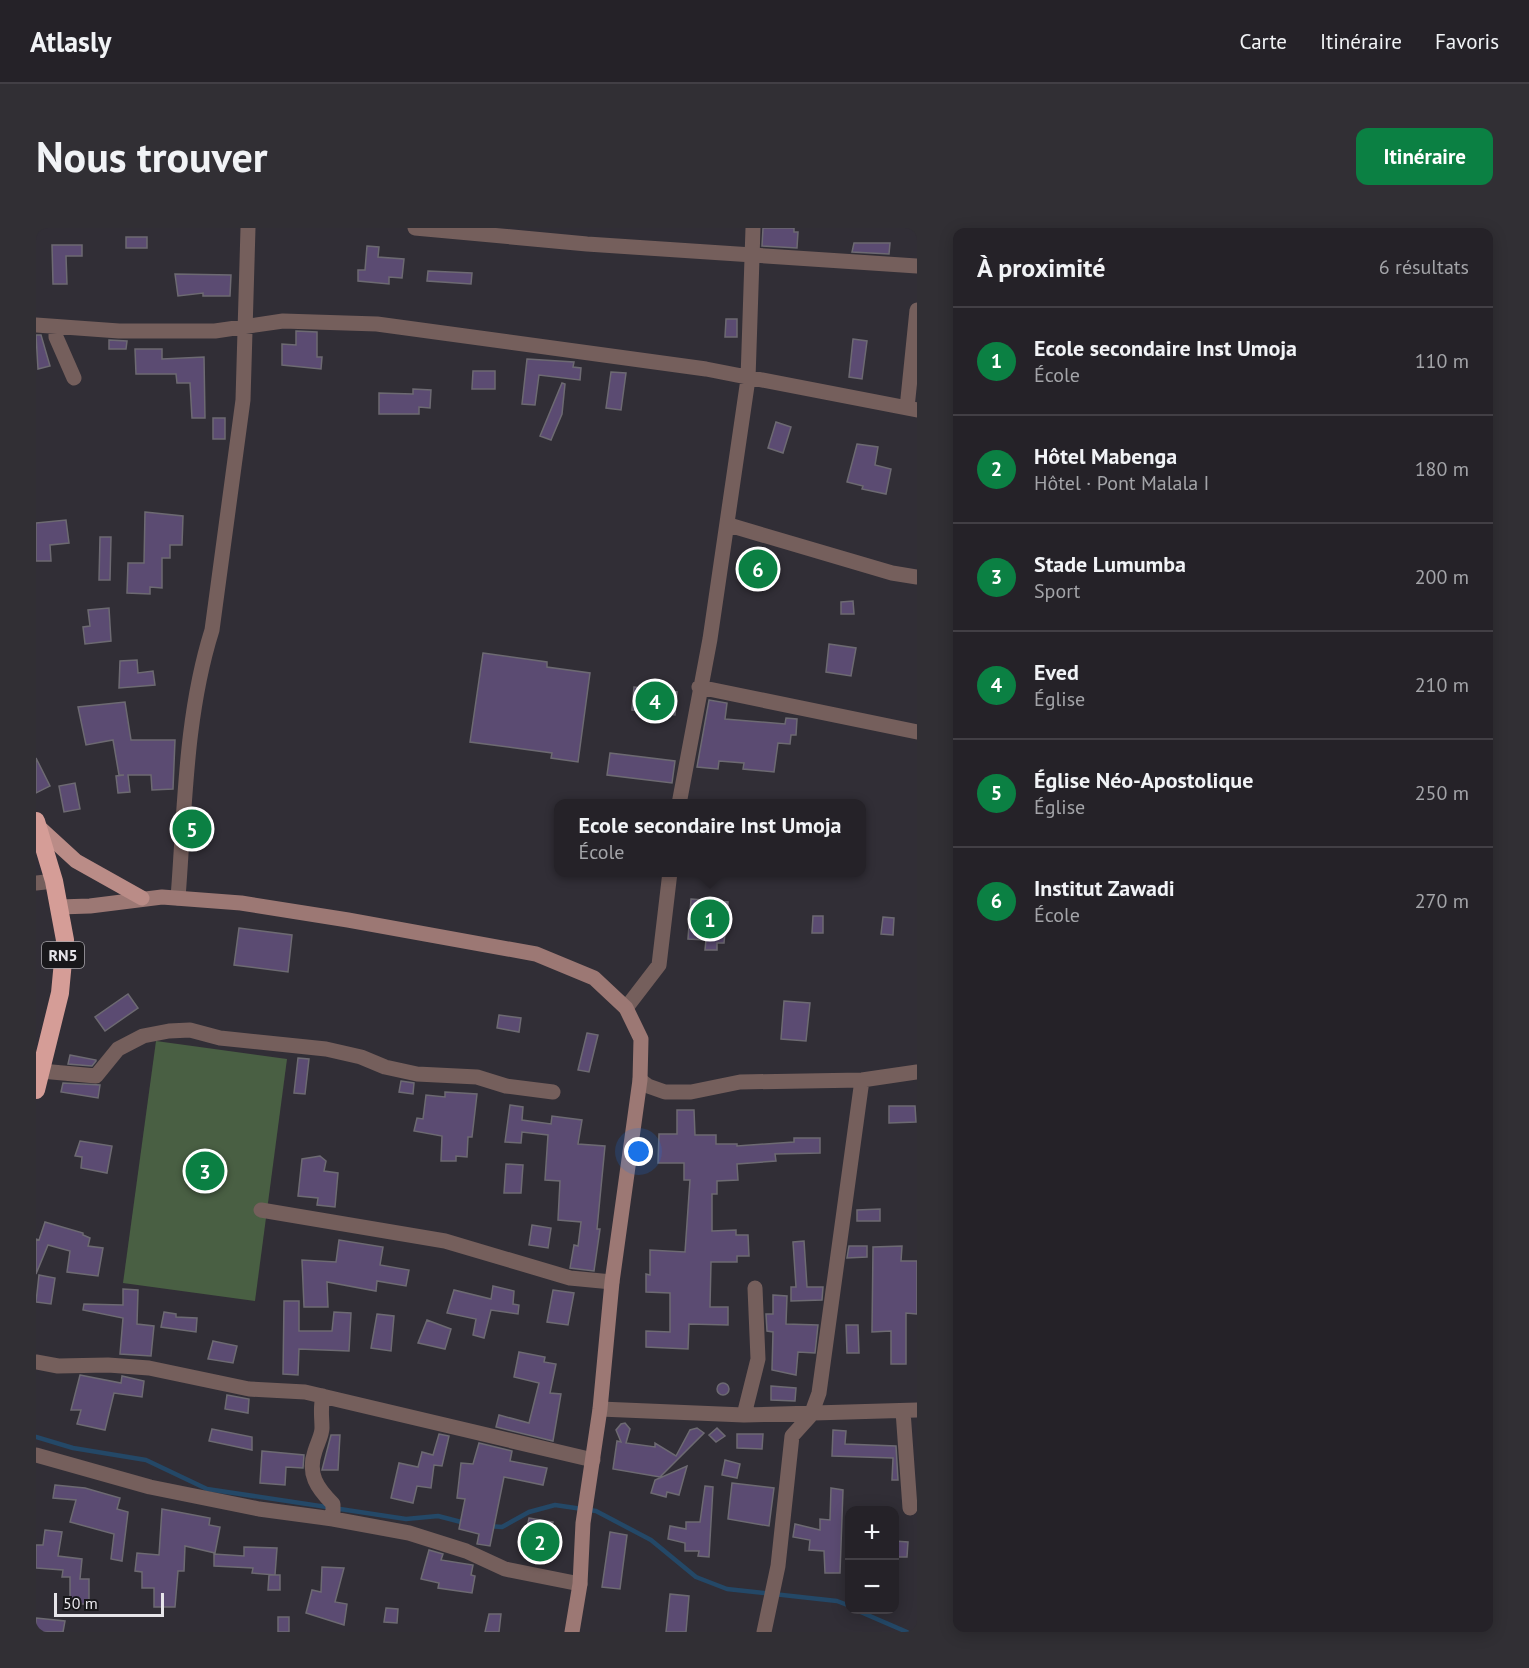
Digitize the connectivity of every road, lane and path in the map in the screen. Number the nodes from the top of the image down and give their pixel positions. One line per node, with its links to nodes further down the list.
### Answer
1 (248, 228): 9 (street)
2 (416, 228): 4 (street)
3 (753, 228): 4 (street)
4 (752, 254): 5 (street); 11 (street)
5 (917, 266)
6 (917, 310): 12 (street)
7 (36, 325): 8 (street)
8 (56, 327): 9 (street); 10 (street)
9 (247, 328): 11 (street); 23 (street)
10 (74, 378)
11 (748, 379): 12 (street); 13 (street)
12 (912, 409)
13 (729, 525): 14 (street); 15 (street)
14 (917, 577)
15 (699, 687): 16 (street); 17 (street)
16 (917, 732)
17 (680, 799)
18 (38, 825): 20 (highway, RN5); 22 (main road)
19 (670, 877): 25 (street)
20 (54, 881): 21 (street); 24 (highway, RN5)
21 (36, 883)
22 (142, 898): 23 (street); 24 (street)
23 (178, 898): 25 (street)
24 (59, 907): 26 (highway, RN5)
25 (626, 1008): 28 (street)
26 (41, 1071): 30 (highway, RN5); 31 (street)
27 (917, 1072): 29 (street)
28 (640, 1080): 29 (street); 33 (street)
29 (862, 1080): 40 (street)
30 (36, 1090)
31 (553, 1092)
32 (261, 1210): 33 (street)
33 (612, 1282): 37 (street)
34 (755, 1288): 39 (street)
35 (36, 1362): 36 (street)
36 (323, 1396): 42 (street); 44 (street)
37 (600, 1409): 39 (street); 42 (street)
38 (910, 1411): 40 (street); 43 (street)
39 (744, 1415): 40 (street)
40 (811, 1415): 47 (street)
41 (36, 1455): 44 (street)
42 (593, 1460): 45 (street)
43 (910, 1508)
44 (333, 1519): 45 (street)
45 (580, 1584): 46 (street)
46 (572, 1632)
47 (764, 1632)

